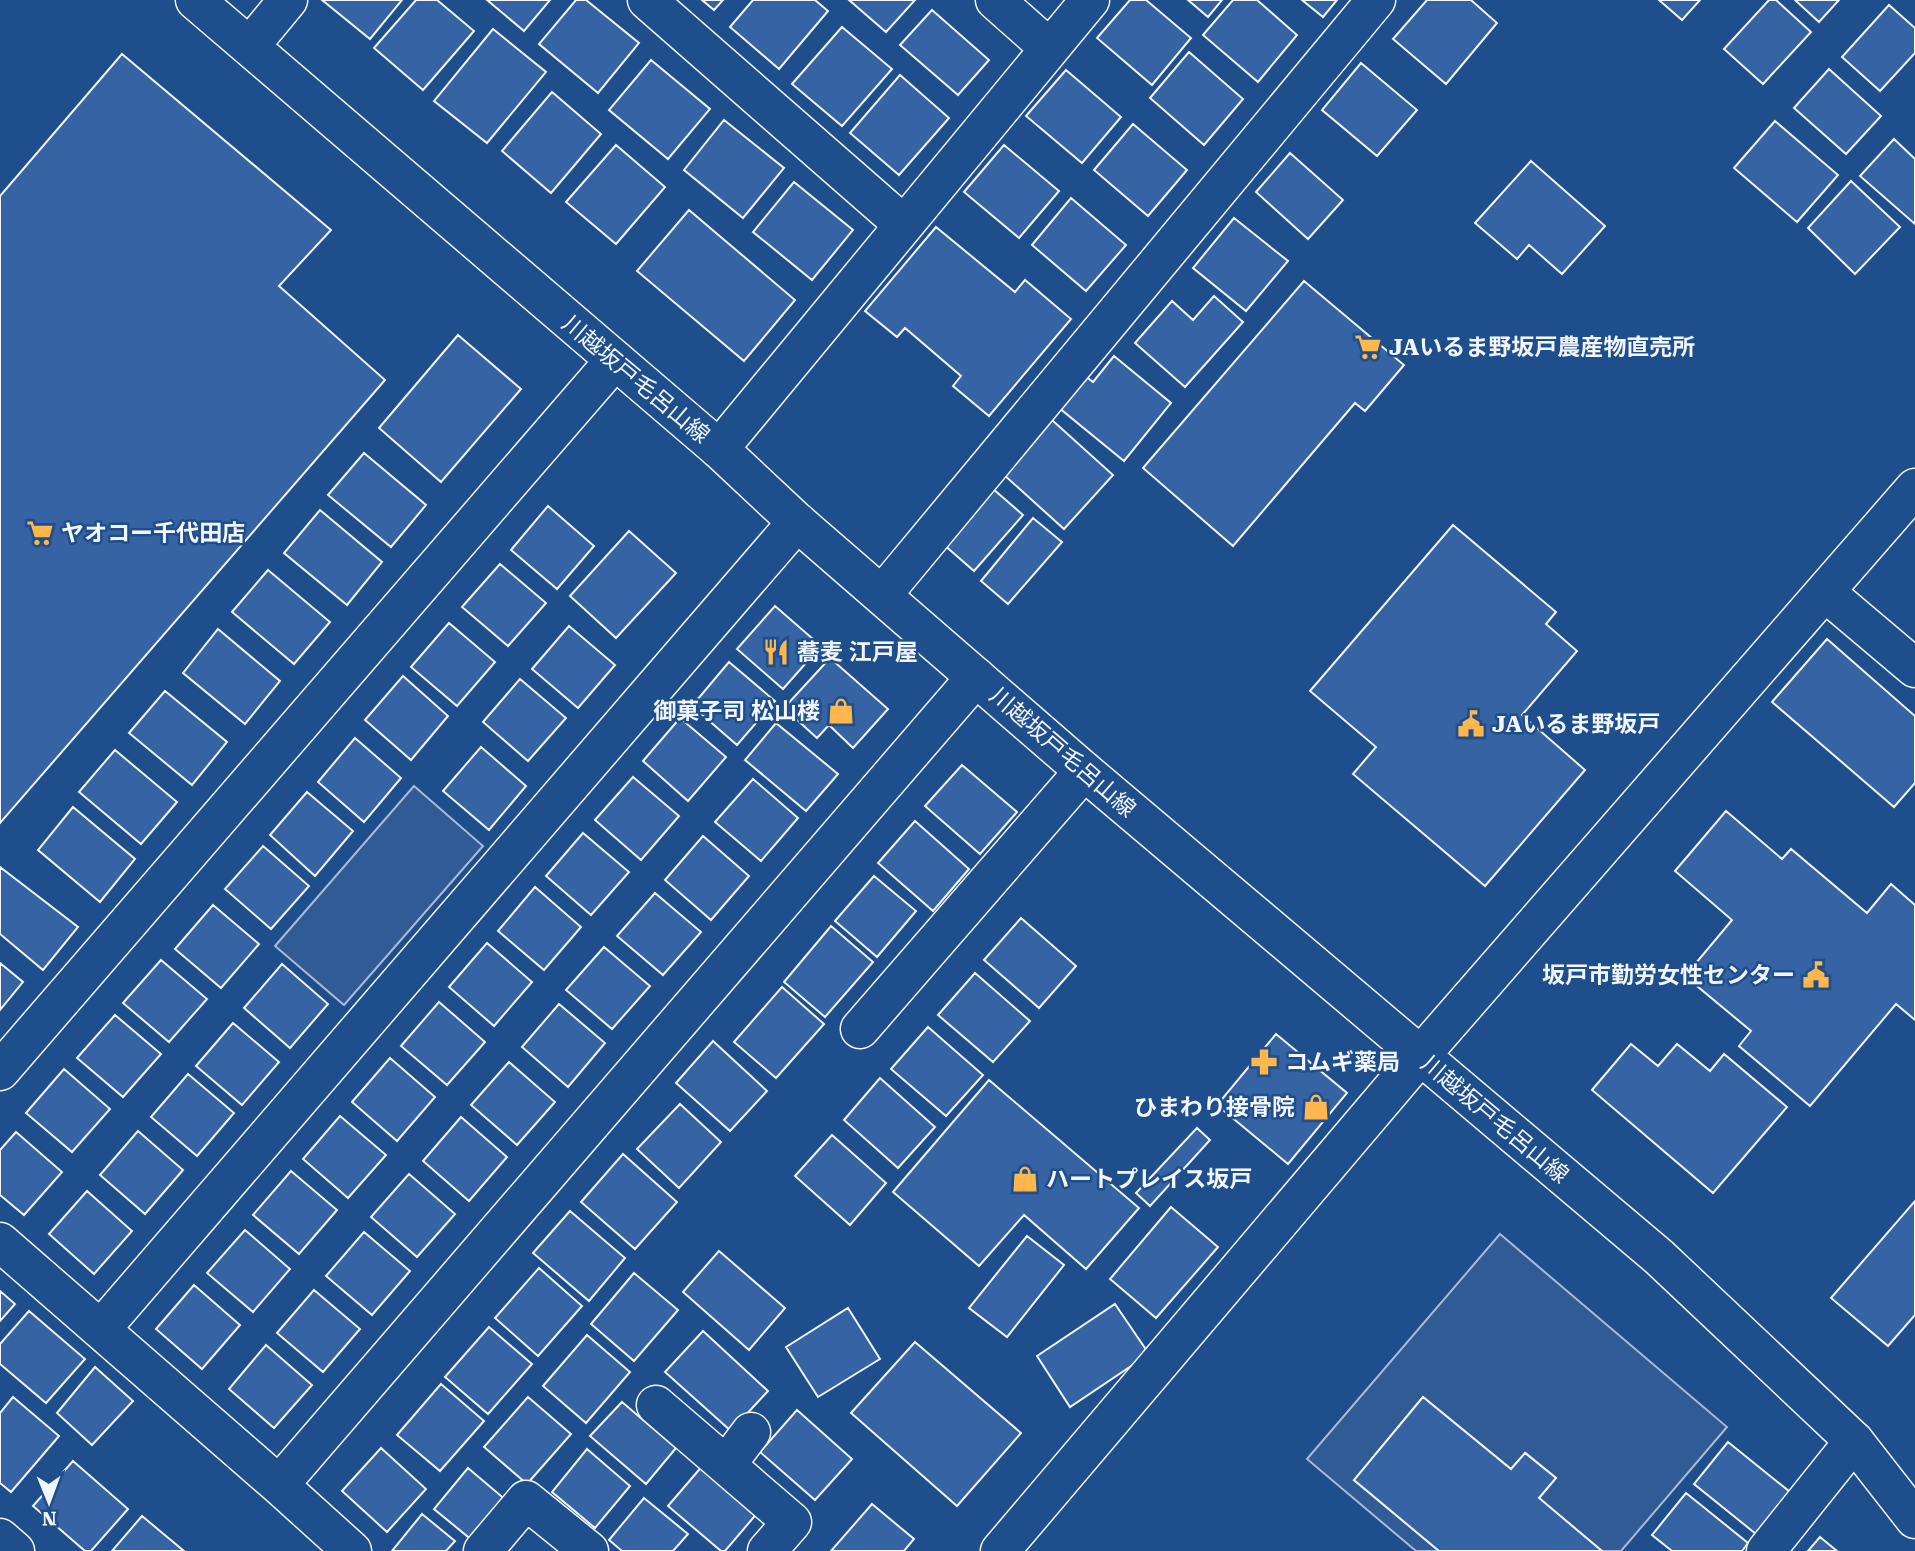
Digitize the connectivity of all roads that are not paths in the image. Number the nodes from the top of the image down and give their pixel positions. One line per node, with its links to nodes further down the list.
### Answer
1 (195, 0): 7 (street, 川越坂戸毛呂山線)
2 (288, 0): 7 (street)
3 (647, 0): 9 (street)
4 (995, 0): 8 (street)
5 (1090, 0): 8 (street)
6 (1376, 0): 15 (street)
7 (250, 46): 10 (street, 川越坂戸毛呂山線)
8 (1049, 48): 9 (street)
9 (904, 225): 11 (street)
10 (615, 360): 11 (street, 川越坂戸毛呂山線); 21 (street)
11 (719, 449): 13 (street, 川越坂戸毛呂山線)
12 (1915, 488): 14 (street)
13 (797, 522): 15 (street, 川越坂戸毛呂山線); 23 (street)
14 (1825, 592): 16 (street); 20 (street)
15 (882, 595): 17 (street, 川越坂戸毛呂山線)
16 (1915, 668)
17 (976, 677): 18 (street, 川越坂戸毛呂山線); 28 (street)
18 (1084, 771): 19 (street); 20 (street, 川越坂戸毛呂山線)
19 (860, 1028)
20 (1420, 1056): 26 (street, 川越坂戸毛呂山線); 36 (street)
21 (0, 1071)
22 (0, 1242): 23 (street)
23 (101, 1329): 28 (street)
24 (656, 1405): 27 (street)
25 (751, 1432): 27 (street)
26 (1854, 1441): 29 (street, 川越坂戸毛呂山線); 37 (street)
27 (726, 1465): 35 (street)
28 (279, 1485): 32 (street)
29 (1915, 1519)
30 (0, 1538): 31 (street)
31 (15, 1551)
32 (352, 1551)
33 (483, 1551): 34 (street)
34 (589, 1551)
35 (767, 1551)
36 (1000, 1551)
37 (1766, 1551)

